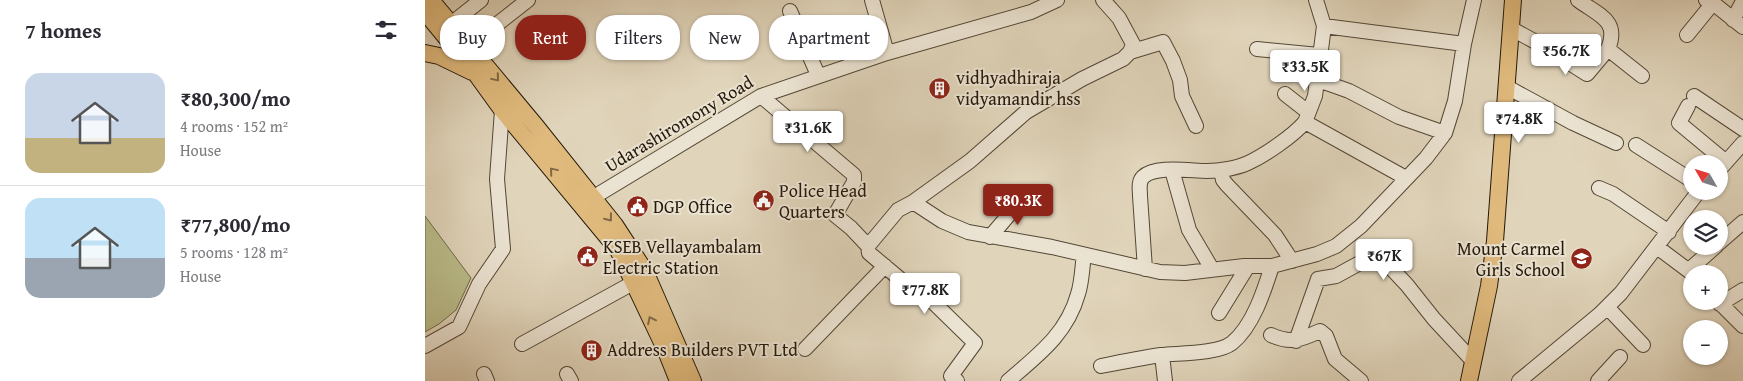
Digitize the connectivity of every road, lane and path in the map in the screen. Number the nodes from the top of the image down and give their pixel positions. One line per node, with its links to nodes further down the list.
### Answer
1 (481, 0): 13 (street)
2 (528, 0): 15 (street)
3 (872, 0): 14 (street)
4 (1057, 0): 25 (street, Udarashiromony Road)
5 (1103, 0): 23 (street)
6 (1316, 0): 17 (street)
7 (1475, 0): 20 (street)
8 (1513, 0): 18 (main road)
9 (1578, 0): 22 (street)
10 (1709, 1): 16 (street); 19 (street)
11 (1743, 1): 16 (street)
12 (790, 11): 30 (street)
13 (434, 15): 29 (main road)
14 (876, 15)
15 (505, 18)
16 (1738, 23)
17 (1324, 26): 20 (street); 26 (street)
18 (1511, 29): 22 (street); 33 (main road)
19 (1687, 35)
20 (1464, 44): 40 (street)
21 (1257, 49): 26 (street)
22 (1608, 49): 31 (street)
23 (1130, 52): 38 (street); 54 (street)
24 (425, 53): 29 (main road)
25 (888, 53)
26 (1319, 54): 32 (street)
27 (481, 60): 53 (main road, one-way to 53)
28 (866, 60): 30 (street, Udarashiromony Road)
29 (476, 74): 36 (main road)
30 (818, 76): 35 (street, Udarashiromony Road)
31 (1642, 76)
32 (1318, 80): 37 (street); 40 (street)
33 (1507, 87): 41 (street); 86 (main road)
34 (1285, 94): 37 (street)
35 (761, 96): 53 (street, Udarashiromony Road); 59 (street)
36 (502, 110): 53 (main road, one-way to 36); 82 (street)
37 (1307, 117): 47 (street); 49 (street)
38 (1195, 126)
39 (1743, 129): 44 (street)
40 (1445, 133): 49 (street)
41 (1616, 142)
42 (1743, 143): 45 (street)
43 (1636, 145): 48 (street)
44 (1712, 155)
45 (1728, 160)
46 (1172, 170): 47 (street); 69 (street); 70 (street)
47 (1221, 170): 63 (street)
48 (1683, 175)
49 (1406, 178): 63 (street)
50 (1599, 188): 56 (street)
51 (1024, 196): 58 (street)
52 (1692, 200): 56 (street)
53 (587, 201): 71 (main road)
54 (913, 202): 58 (street); 59 (street)
55 (1743, 222): 57 (street)
56 (1669, 232): 60 (street)
57 (1728, 235)
58 (990, 236): 61 (street)
59 (868, 246): 65 (street)
60 (1657, 247): 68 (street); 74 (street)
61 (1084, 255): 69 (street); 91 (street)
62 (1707, 255): 64 (street)
63 (1292, 261): 67 (street)
64 (1697, 265)
65 (885, 266): 83 (street); 90 (street)
66 (1248, 266): 67 (street); 70 (street); 76 (street)
67 (1272, 266): 84 (street)
68 (1683, 266)
69 (1145, 269): 70 (street)
70 (1212, 269)
71 (640, 279): 80 (street); 88 (main road, one-way to 71); 89 (main road)
72 (1743, 290): 73 (street)
73 (1728, 298)
74 (1607, 307): 81 (street); 95 (street)
75 (1726, 310): 77 (street)
76 (1219, 313)
77 (1743, 326)
78 (1271, 335): 79 (street)
79 (1295, 341): 86 (street); 93 (street)
80 (522, 344)
81 (1643, 345)
82 (425, 346)
83 (805, 349)
84 (1162, 355): 87 (street); 92 (street)
85 (1620, 357): 96 (street)
86 (1473, 362): 94 (main road)
87 (1101, 366)
88 (678, 381)
89 (693, 381)
90 (957, 381)
91 (1008, 381)
92 (1165, 381)
93 (1361, 381)
94 (1469, 381)
95 (1519, 381)
96 (1598, 381)

